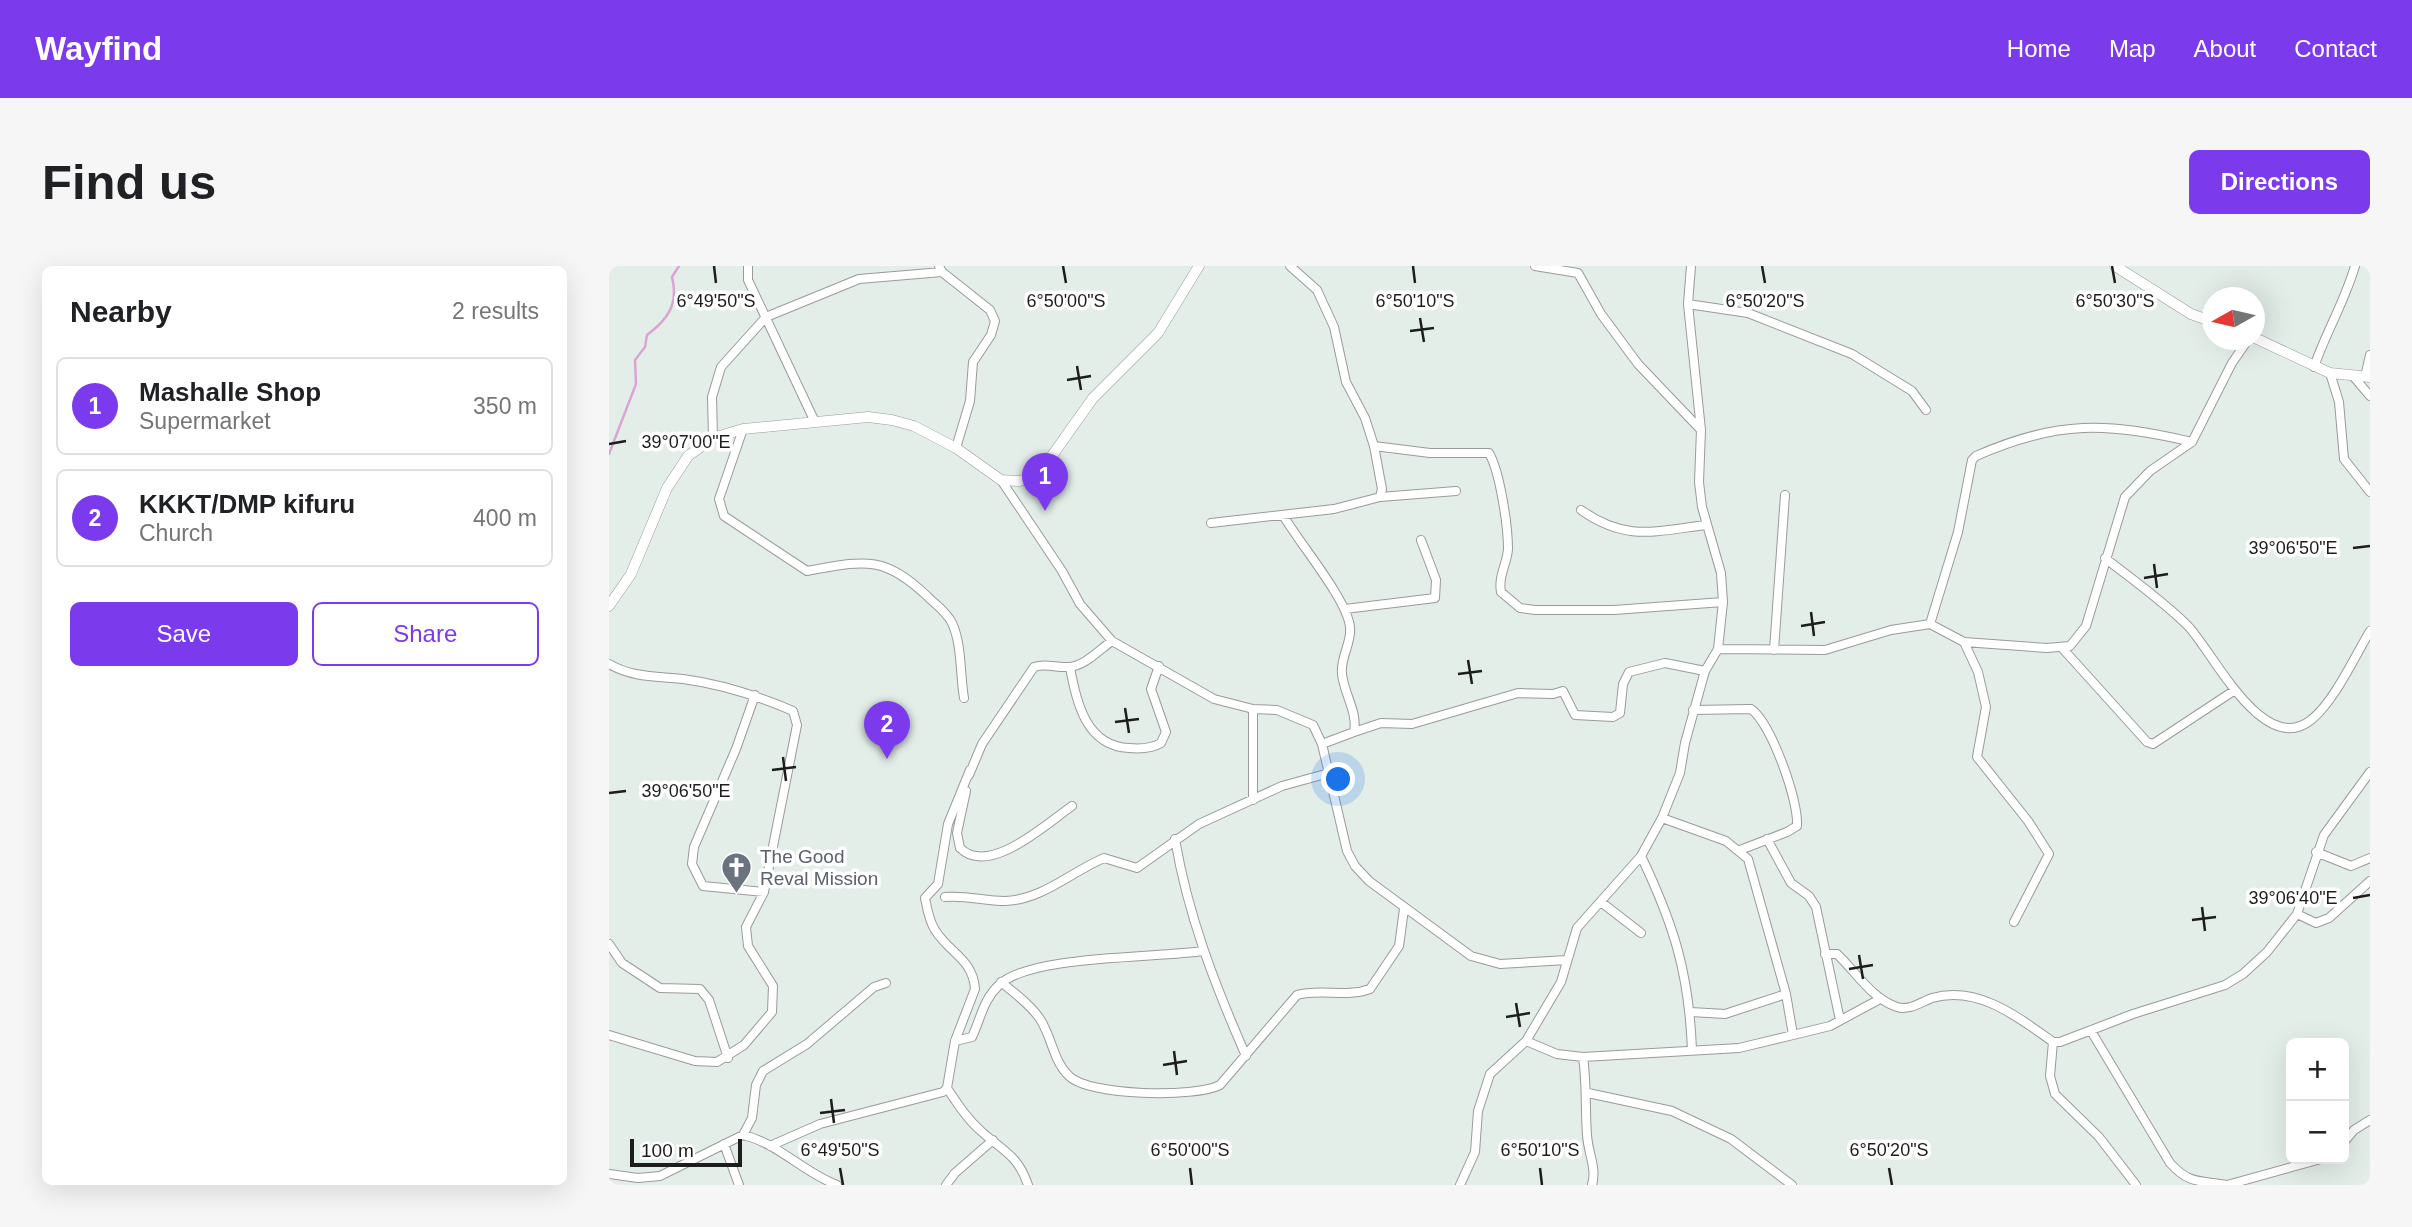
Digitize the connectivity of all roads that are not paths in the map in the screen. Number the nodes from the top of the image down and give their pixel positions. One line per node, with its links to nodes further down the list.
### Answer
1 (748, 266): 10 (street)
2 (1199, 266): 28 (street)
3 (1290, 266): 26 (street)
4 (1535, 266): 23 (street)
5 (1691, 266): 9 (street)
6 (2115, 266): 11 (street)
7 (2355, 266): 15 (street)
8 (940, 269): 10 (street); 27 (street)
9 (1688, 304): 20 (street); 23 (street)
10 (766, 317): 21 (street); 24 (street)
11 (2202, 318)
12 (2265, 343): 15 (street)
13 (2241, 350): 25 (street)
14 (2370, 355): 18 (street)
15 (2314, 367): 16 (street)
16 (2330, 373): 17 (street); 30 (street)
17 (2353, 376): 18 (street); 19 (street)
18 (2368, 377)
19 (2370, 396)
20 (1926, 410)
21 (815, 422): 22 (street); 27 (street)
22 (743, 429): 24 (street); 55 (street)
23 (1701, 430): 36 (street)
24 (713, 438): 40 (street)
25 (2192, 442): 38 (street); 42 (street)
26 (1374, 446): 32 (street); 39 (street)
27 (956, 447): 28 (street)
28 (1001, 480): 44 (street)
29 (1456, 491): 32 (street)
30 (2370, 492)
31 (1785, 495): 48 (street)
32 (1380, 497): 34 (street)
33 (1581, 510): 36 (street)
34 (1283, 515): 35 (street); 41 (street)
35 (1211, 523)
36 (1706, 525): 39 (street)
37 (1421, 540): 41 (street)
38 (2105, 558): 47 (street); 53 (street)
39 (1723, 603): 46 (street)
40 (609, 606)
41 (1345, 609): 58 (street)
42 (1930, 624): 45 (street); 48 (street)
43 (2370, 631): 53 (street)
44 (1112, 640): 50 (street); 51 (street)
45 (1964, 642): 47 (street); 78 (street)
46 (1718, 649): 48 (street); 52 (street)
47 (2063, 649): 53 (street)
48 (1774, 650)
49 (609, 664): 54 (street)
50 (1159, 666): 51 (street); 56 (street)
51 (1070, 668): 60 (street)
52 (1705, 671): 57 (street); 58 (street)
53 (2235, 690)
54 (755, 695): 73 (street); 73 (street)
55 (964, 698)
56 (1253, 709): 59 (street); 63 (street)
57 (1693, 710): 65 (street); 67 (street)
58 (1354, 732): 59 (street)
59 (1322, 744): 62 (street)
60 (970, 771): 64 (street); 93 (street)
61 (2370, 772): 69 (street)
62 (1329, 773): 63 (street); 76 (street)
63 (1253, 800): 66 (street)
64 (1072, 806)
65 (1662, 818): 68 (street); 70 (street)
66 (1175, 839): 74 (street); 81 (street)
67 (1767, 839): 68 (street); 82 (street)
68 (1740, 850): 86 (street)
69 (2316, 852): 71 (street); 77 (street)
70 (1641, 856): 75 (street); 88 (street)
71 (2370, 858)
72 (2370, 881): 77 (street)
73 (764, 892): 99 (street)
74 (945, 897)
75 (1601, 902): 79 (street); 83 (street)
76 (1404, 909): 83 (street); 97 (street)
77 (2297, 915): 90 (street)
78 (2014, 922)
79 (1641, 933)
80 (609, 944): 99 (street)
81 (1203, 951): 84 (street); 97 (street)
82 (1825, 954): 87 (street); 89 (street)
83 (1567, 960): 94 (street)
84 (1001, 982): 93 (street); 97 (street)
85 (886, 983): 103 (street)
86 (1786, 994): 88 (street); 92 (street)
87 (1880, 999): 89 (street); 95 (street)
88 (1691, 1012): 96 (street)
89 (1840, 1020): 92 (street)
90 (2091, 1031): 95 (street); 118 (street)
91 (609, 1035): 99 (street)
92 (1793, 1035): 96 (street)
93 (955, 1041): 100 (street)
94 (1526, 1041): 98 (street); 114 (street)
95 (2053, 1042): 117 (street)
96 (1692, 1050): 98 (street)
97 (1246, 1056)
98 (1583, 1057): 101 (street)
99 (727, 1058)
100 (947, 1088): 105 (street); 107 (street)
101 (1588, 1093): 115 (street); 116 (street)
102 (2370, 1120): 104 (street)
103 (743, 1135): 106 (street); 107 (street)
104 (2349, 1136)
105 (993, 1140): 112 (street); 113 (street)
106 (724, 1144): 109 (street); 110 (street)
107 (770, 1146): 111 (street)
108 (2303, 1164): 118 (street)
109 (609, 1174)
110 (739, 1185)
111 (837, 1185)
112 (946, 1185)
113 (1028, 1185)
114 (1460, 1185)
115 (1592, 1185)
116 (1792, 1185)
117 (2136, 1185)
118 (2227, 1185)

